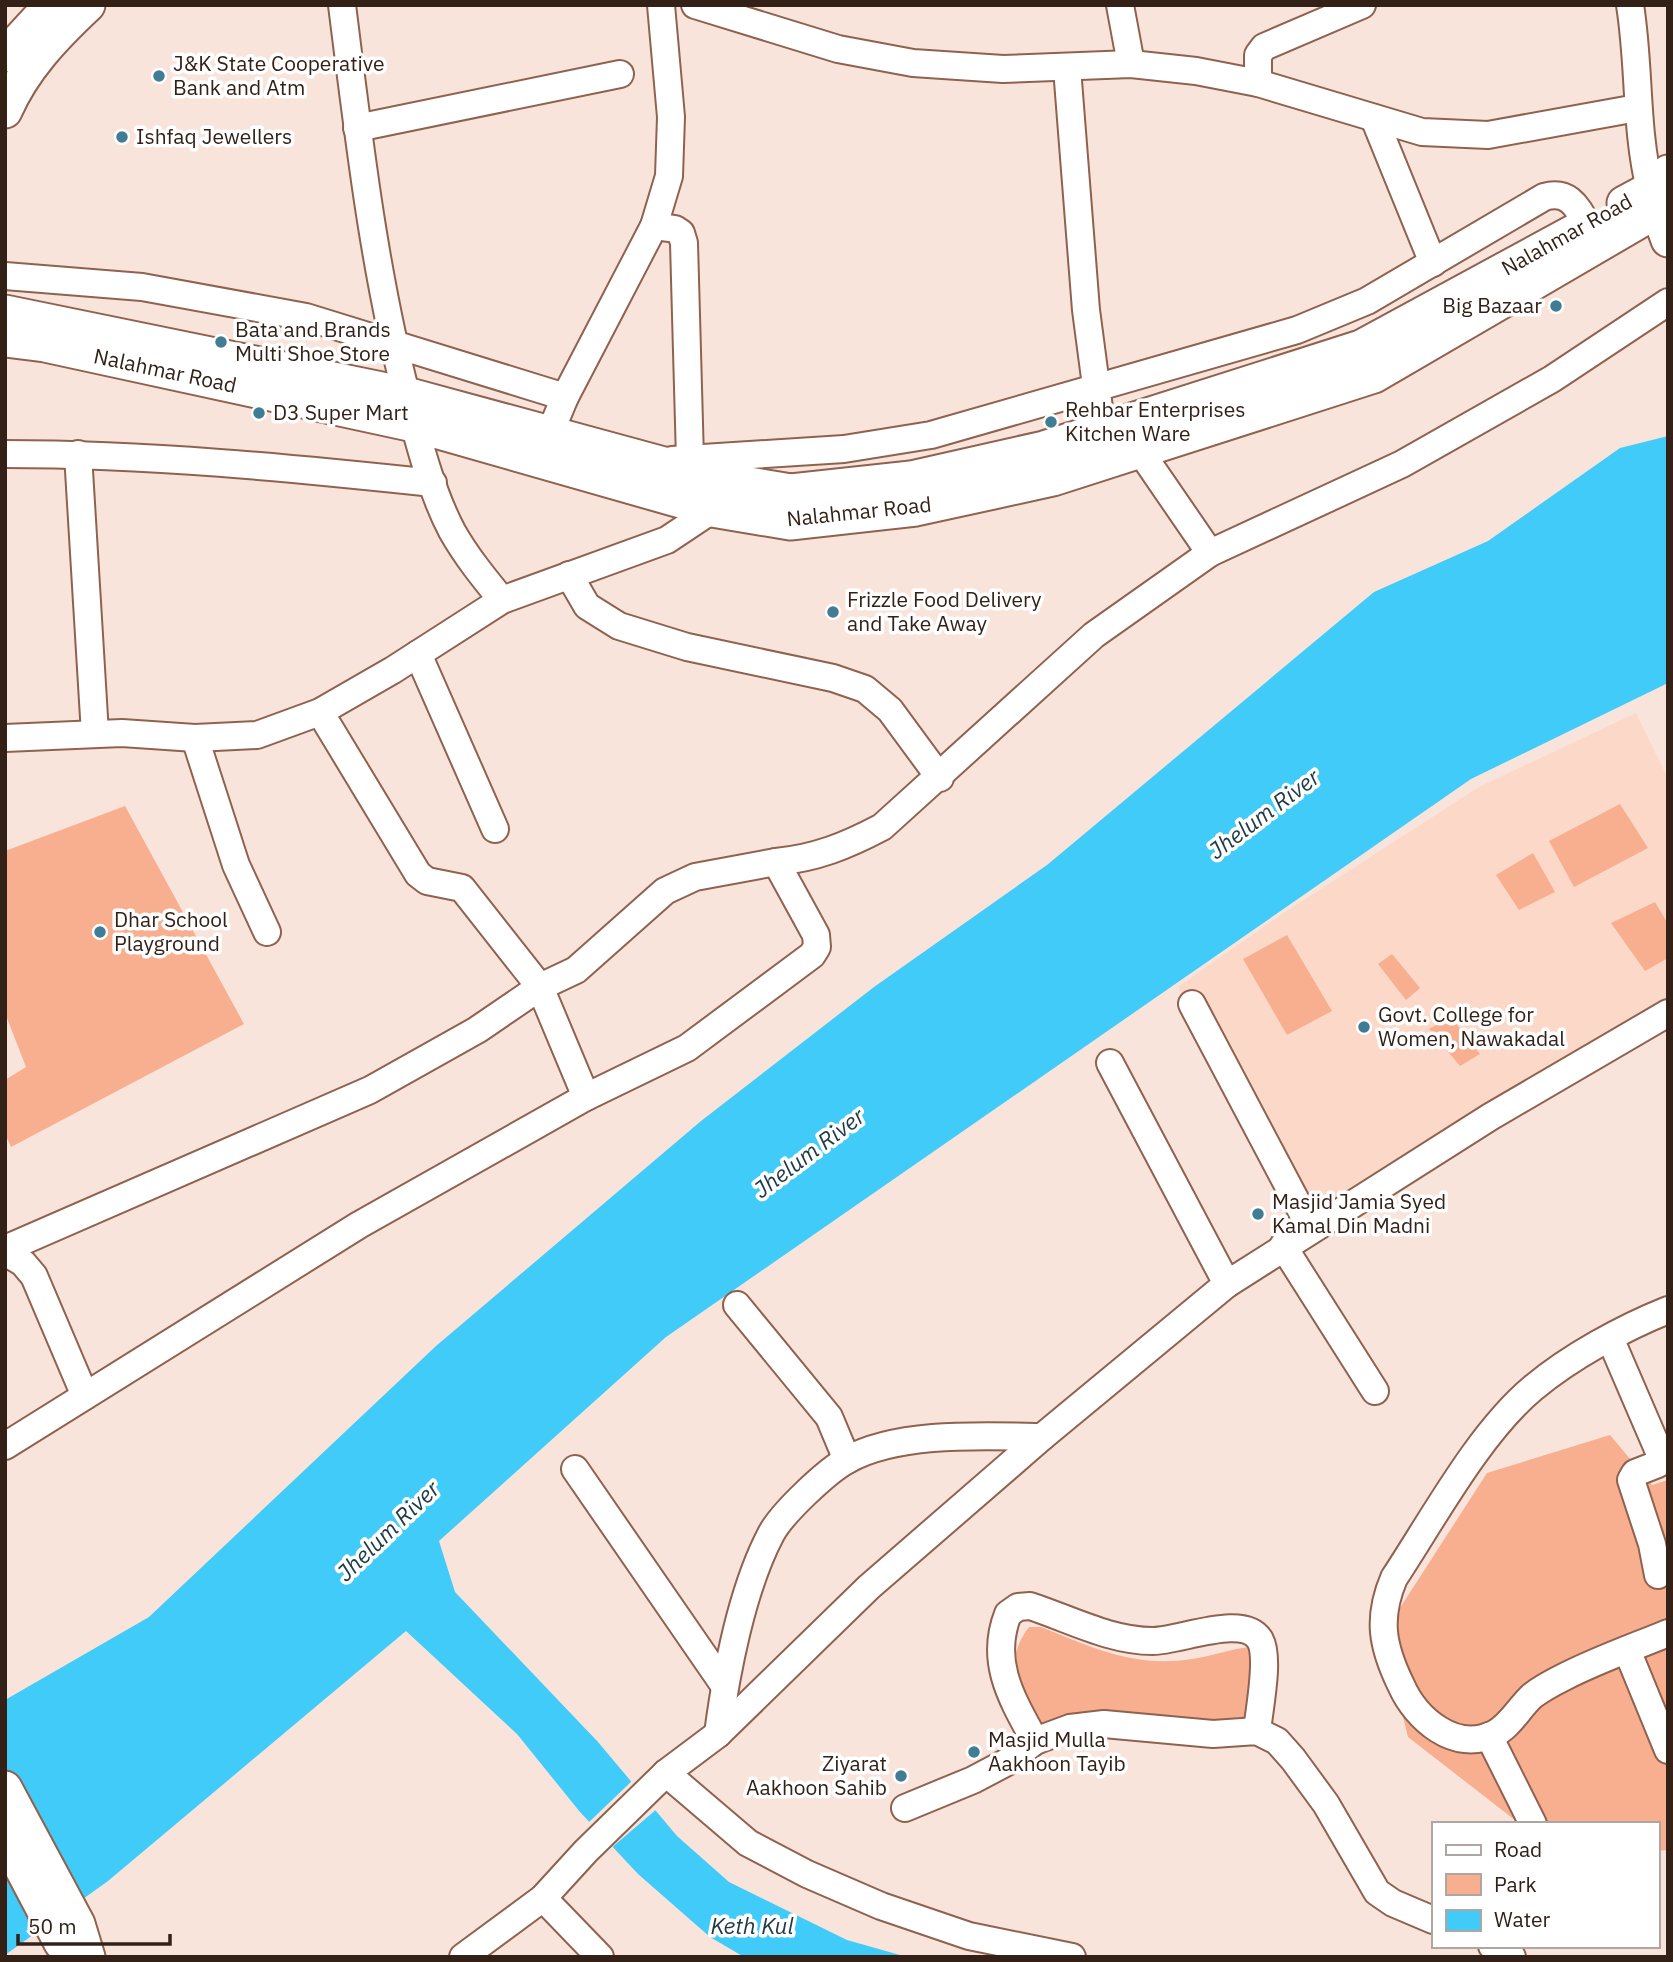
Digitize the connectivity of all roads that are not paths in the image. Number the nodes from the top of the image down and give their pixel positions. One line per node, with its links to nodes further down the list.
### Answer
1 (51, 5): 10 (main road)
2 (88, 5): 16 (main road)
3 (342, 5): 18 (street)
4 (660, 5): 21 (street)
5 (695, 5): 9 (street)
6 (1120, 5): 11 (street)
7 (1362, 5): 14 (street)
8 (1630, 5): 15 (street)
9 (770, 15): 12 (street)
10 (5, 55)
11 (1131, 64): 12 (street); 14 (street)
12 (1067, 68): 28 (street)
13 (620, 74): 18 (street)
14 (1258, 83): 17 (street)
15 (1637, 108): 17 (street); 19 (street)
16 (5, 111)
17 (1374, 118): 22 (street)
18 (357, 128): 27 (street)
19 (1662, 203): 20 (main road, Nalahmar Road); 33 (main road, Nalahmar Road)
20 (1587, 224): 22 (street); 31 (main road, Nalahmar Road)
21 (654, 226): 29 (street); 36 (street)
22 (1433, 263): 28 (street)
23 (5, 276): 27 (street)
24 (1668, 302): 41 (street)
25 (5, 312): 30 (main road, Nalahmar Road)
26 (5, 340): 30 (main road, Nalahmar Road)
27 (391, 342): 29 (street); 30 (street)
28 (1096, 389): 31 (street); 36 (street)
29 (565, 397): 32 (street)
30 (410, 409): 32 (main road, Nalahmar Road); 39 (street); 40 (main road, Nalahmar Road)
31 (1103, 429): 38 (street); 40 (main road, Nalahmar Road)
32 (550, 433): 37 (main road, Nalahmar Road)
33 (1140, 451): 38 (main road, Nalahmar Road); 41 (street)
34 (5, 454): 35 (street)
35 (78, 454): 39 (street); 46 (street)
36 (690, 459): 37 (street)
37 (656, 461): 40 (main road, Nalahmar Road)
38 (1105, 462): 40 (main road, Nalahmar Road)
39 (433, 483): 43 (street)
40 (716, 494): 42 (street)
41 (1210, 553): 49 (street)
42 (569, 575): 43 (street); 49 (street)
43 (502, 600): 44 (street)
44 (418, 653): 45 (street); 50 (street)
45 (320, 712): 48 (street); 53 (street)
46 (95, 734): 47 (street); 48 (street)
47 (5, 738)
48 (195, 738): 52 (street)
49 (940, 778): 51 (street)
50 (495, 829)
51 (776, 862): 53 (street); 57 (street)
52 (267, 932)
53 (540, 987): 57 (street); 60 (street)
54 (1192, 1004): 58 (street)
55 (1668, 1013): 58 (street)
56 (1110, 1063): 61 (street)
57 (586, 1097): 66 (street)
58 (1311, 1229): 59 (street)
59 (1283, 1246): 61 (street); 65 (street)
60 (5, 1250): 66 (street)
61 (1227, 1284): 67 (street)
62 (737, 1304): 69 (street)
63 (1668, 1310): 64 (street)
64 (1610, 1338): 71 (street); 77 (street)
65 (1375, 1391)
66 (85, 1396): 68 (street)
67 (1042, 1437): 69 (street); 76 (street)
68 (5, 1446)
69 (847, 1460): 74 (street)
70 (575, 1469): 74 (street)
71 (1658, 1575)
72 (1668, 1633): 73 (street)
73 (1627, 1650): 77 (street); 79 (street)
74 (724, 1685): 76 (street)
75 (1257, 1731): 78 (street); 78 (street); 86 (street)
76 (718, 1734): 80 (street)
77 (1489, 1736): 83 (street)
78 (1035, 1741): 82 (street)
79 (1668, 1750)
80 (659, 1781): 85 (street); 92 (street)
81 (5, 1788): 87 (main road)
82 (905, 1808)
83 (1532, 1822)
84 (5, 1837): 87 (main road)
85 (543, 1898): 90 (street); 91 (street)
86 (1432, 1920)
87 (67, 1940): 89 (main road)
88 (1496, 1948): 93 (street)
89 (89, 1957)
90 (463, 1957)
91 (600, 1957)
92 (1072, 1957)
93 (1512, 1957)

